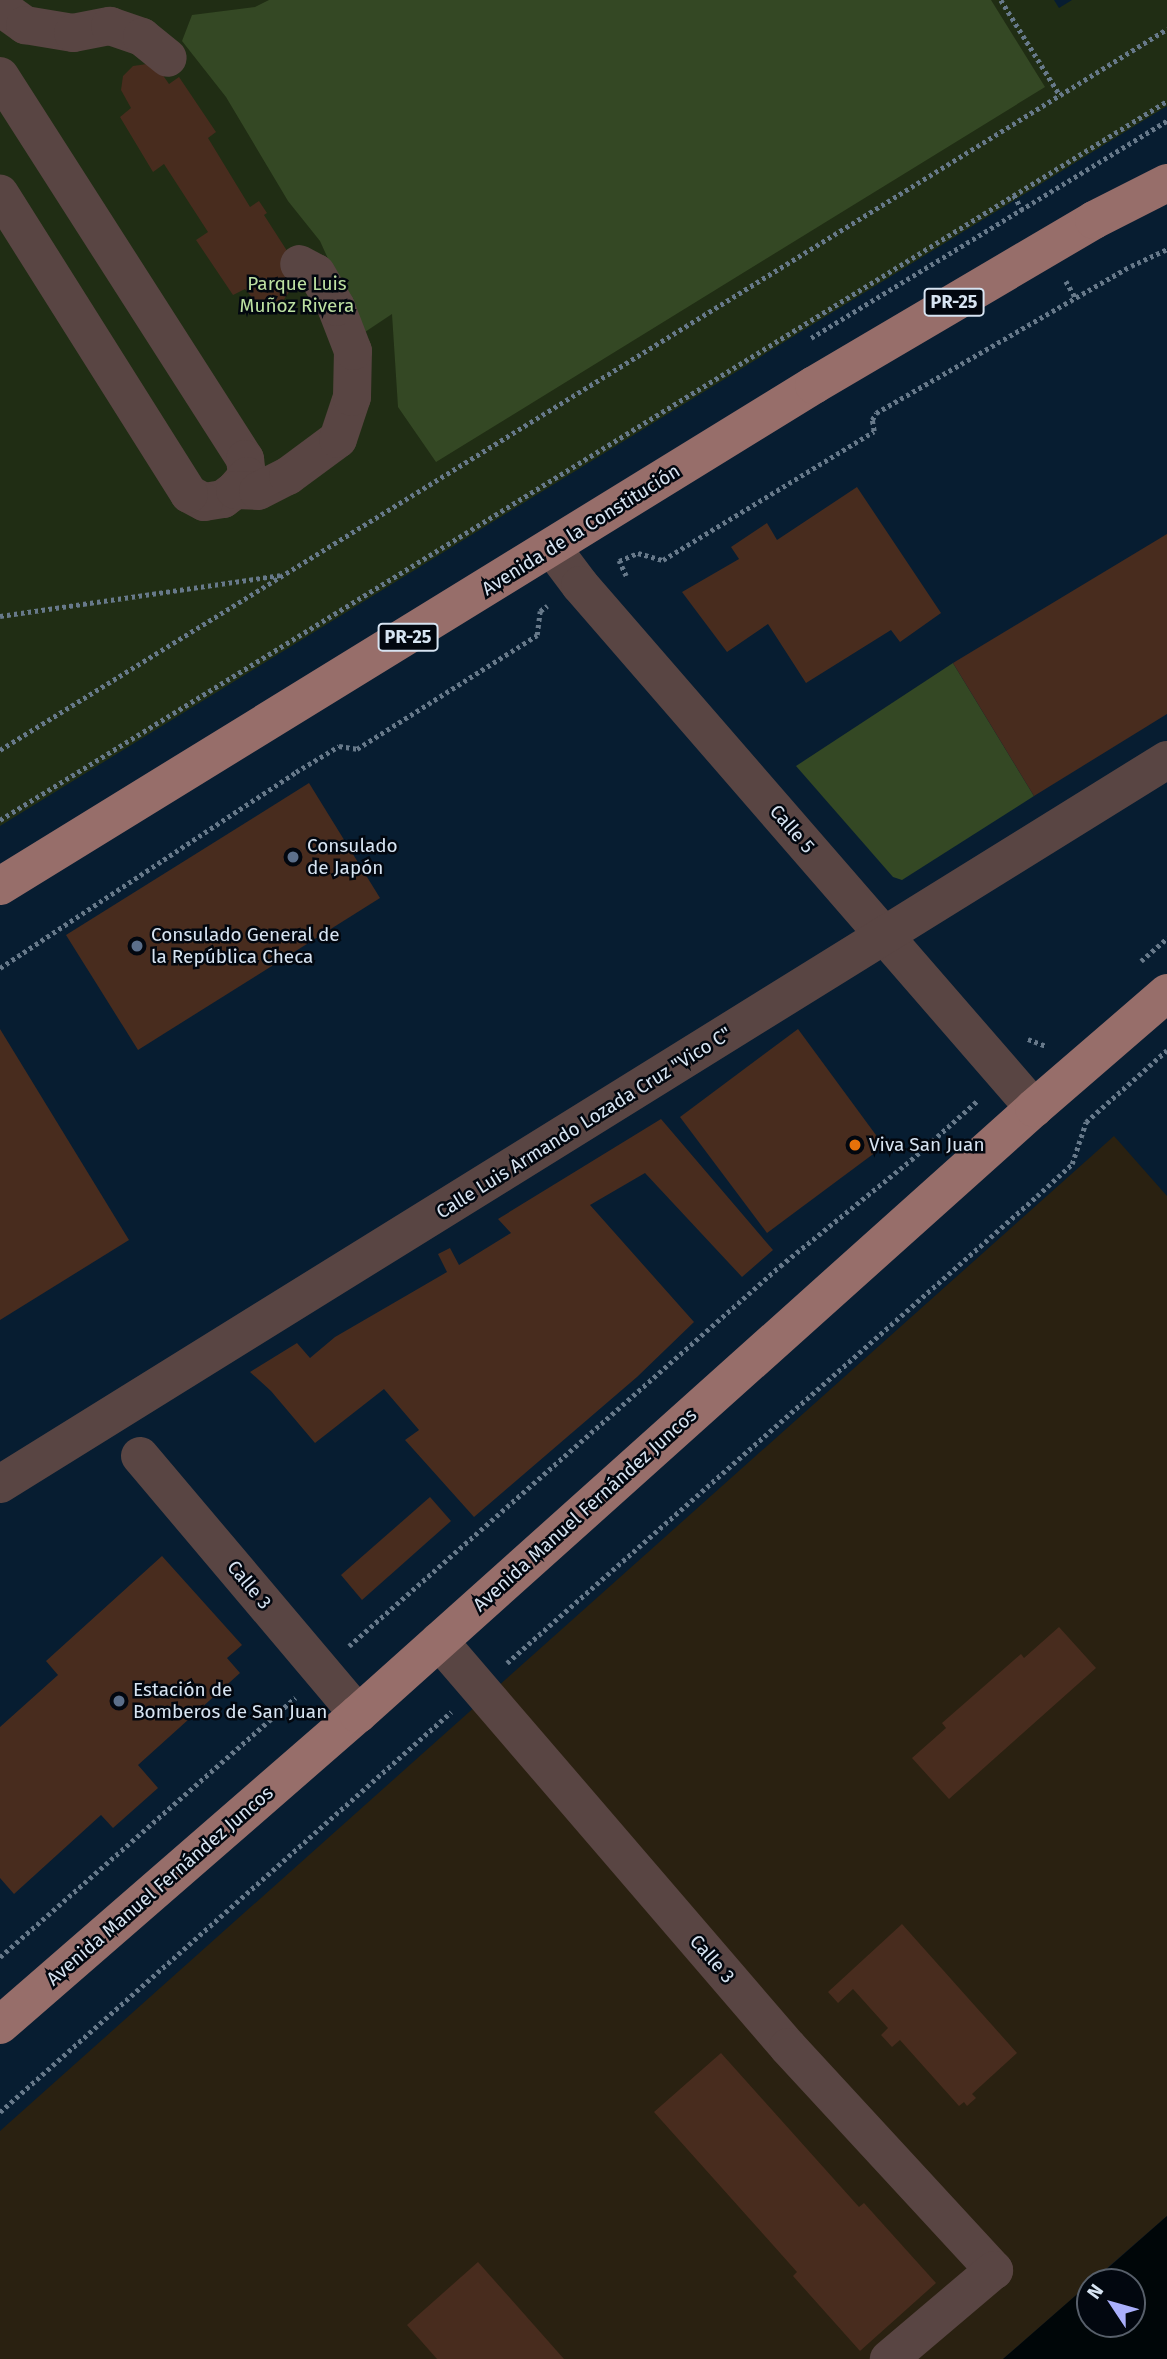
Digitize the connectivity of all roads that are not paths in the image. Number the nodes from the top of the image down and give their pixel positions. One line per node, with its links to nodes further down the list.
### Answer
1 (0, 7): 2 (street)
2 (168, 58)
3 (0, 76): 7 (street)
4 (1167, 183): 8 (main road, Avenida de la Constitución / PR-25)
5 (0, 194): 7 (street)
6 (299, 264): 7 (street)
7 (235, 490)
8 (553, 549): 10 (main road, Avenida de la Constitución / PR-25); 11 (street, Calle 5)
9 (1167, 760): 11 (street, Calle Luis Armando Lozada Cruz "Vico C")
10 (0, 886)
11 (884, 935): 13 (street, Calle 5); 15 (street, Calle Luis Armando Lozada Cruz "Vico C")
12 (1167, 993): 13 (main road, Avenida Manuel Fernández Juncos)
13 (1034, 1108): 16 (main road, Avenida Manuel Fernández Juncos)
14 (141, 1456): 17 (street, Calle 3)
15 (0, 1484)
16 (439, 1642): 17 (main road, Avenida Manuel Fernández Juncos); 19 (street, Calle 3)
17 (358, 1714): 18 (main road, Avenida Manuel Fernández Juncos)
18 (0, 2025)
19 (889, 2359)

